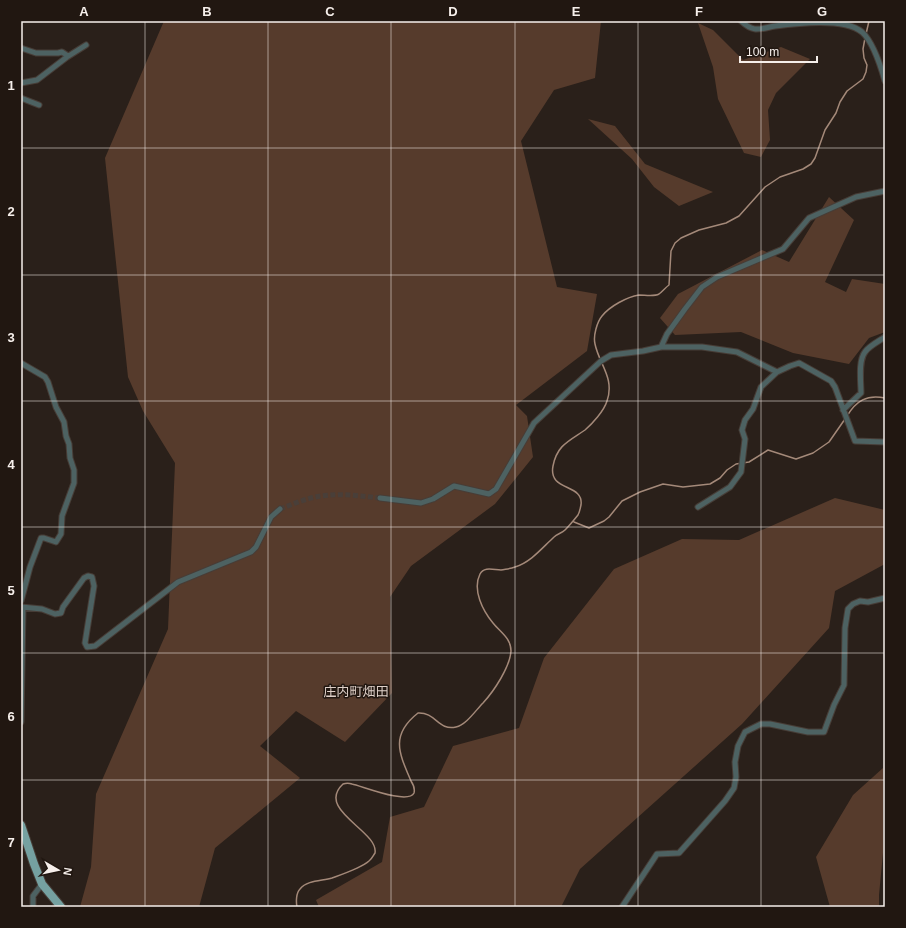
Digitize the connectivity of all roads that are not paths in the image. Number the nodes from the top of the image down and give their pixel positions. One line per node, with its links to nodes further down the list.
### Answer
1 (741, 21): 5 (street)
2 (86, 46): 4 (street)
3 (21, 48): 4 (street)
4 (68, 56): 6 (street)
5 (885, 81)
6 (21, 83)
7 (21, 98): 8 (street)
8 (39, 105)
9 (885, 191): 11 (street)
10 (885, 337): 14 (street)
11 (661, 347): 13 (street); 16 (street)
12 (21, 363): 20 (street)
13 (778, 372): 14 (street); 17 (street)
14 (843, 410): 15 (street)
15 (885, 442)
16 (380, 498)
17 (698, 507)
18 (280, 509): 21 (street)
19 (885, 598): 27 (street)
20 (21, 601)
21 (22, 607): 22 (street)
22 (21, 722)
23 (21, 825): 24 (main road)
24 (42, 884): 25 (street); 26 (main road)
25 (33, 907)
26 (61, 907)
27 (622, 907)

